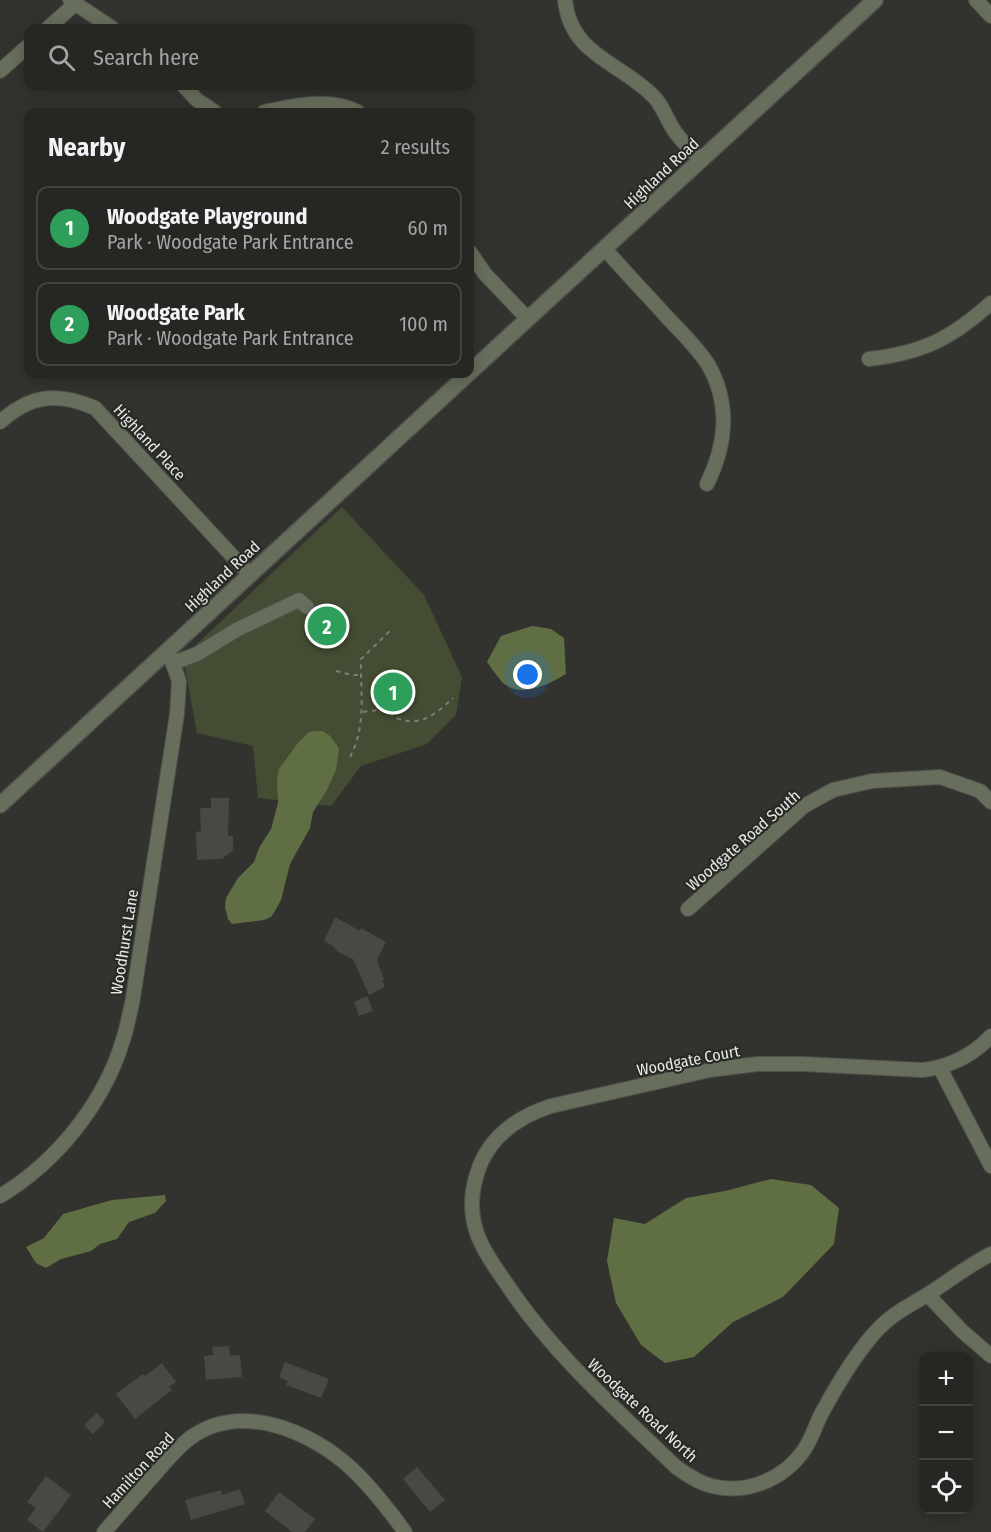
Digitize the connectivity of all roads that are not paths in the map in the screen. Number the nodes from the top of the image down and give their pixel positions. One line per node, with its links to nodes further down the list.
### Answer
1 (565, 0): 14 (street)
2 (875, 0): 14 (street, Highland Road)
3 (976, 0): 5 (street)
4 (73, 2): 6 (street); 7 (street)
5 (991, 16)
6 (52, 24)
7 (106, 24)
8 (24, 50): 9 (street)
9 (0, 71)
10 (188, 90): 11 (street)
11 (209, 108)
12 (285, 108): 13 (street)
13 (350, 108)
14 (702, 160): 15 (street, Highland Road)
15 (605, 249): 18 (street, Highland Road); 23 (street)
16 (474, 258): 18 (street)
17 (991, 303): 19 (street)
18 (528, 319): 20 (street, Highland Road)
19 (869, 358)
20 (474, 368)
21 (464, 378): 24 (street, Highland Road)
22 (0, 422): 24 (street, Highland Place)
23 (706, 484)
24 (250, 575): 26 (street, Highland Road)
25 (307, 607): 26 (street)
26 (170, 657): 28 (street, Highland Road); 34 (street, Woodhurst Lane)
27 (991, 802): 29 (street, Woodgate Road South)
28 (0, 805)
29 (688, 909)
30 (991, 1036): 31 (street)
31 (940, 1068): 32 (street); 33 (street, Woodgate Court)
32 (991, 1166)
33 (476, 1176): 36 (street, Woodgate Road North)
34 (0, 1196)
35 (991, 1254): 36 (street)
36 (928, 1295): 37 (street)
37 (991, 1356)
38 (104, 1532): 39 (street, Hamilton Road)
39 (405, 1532)

